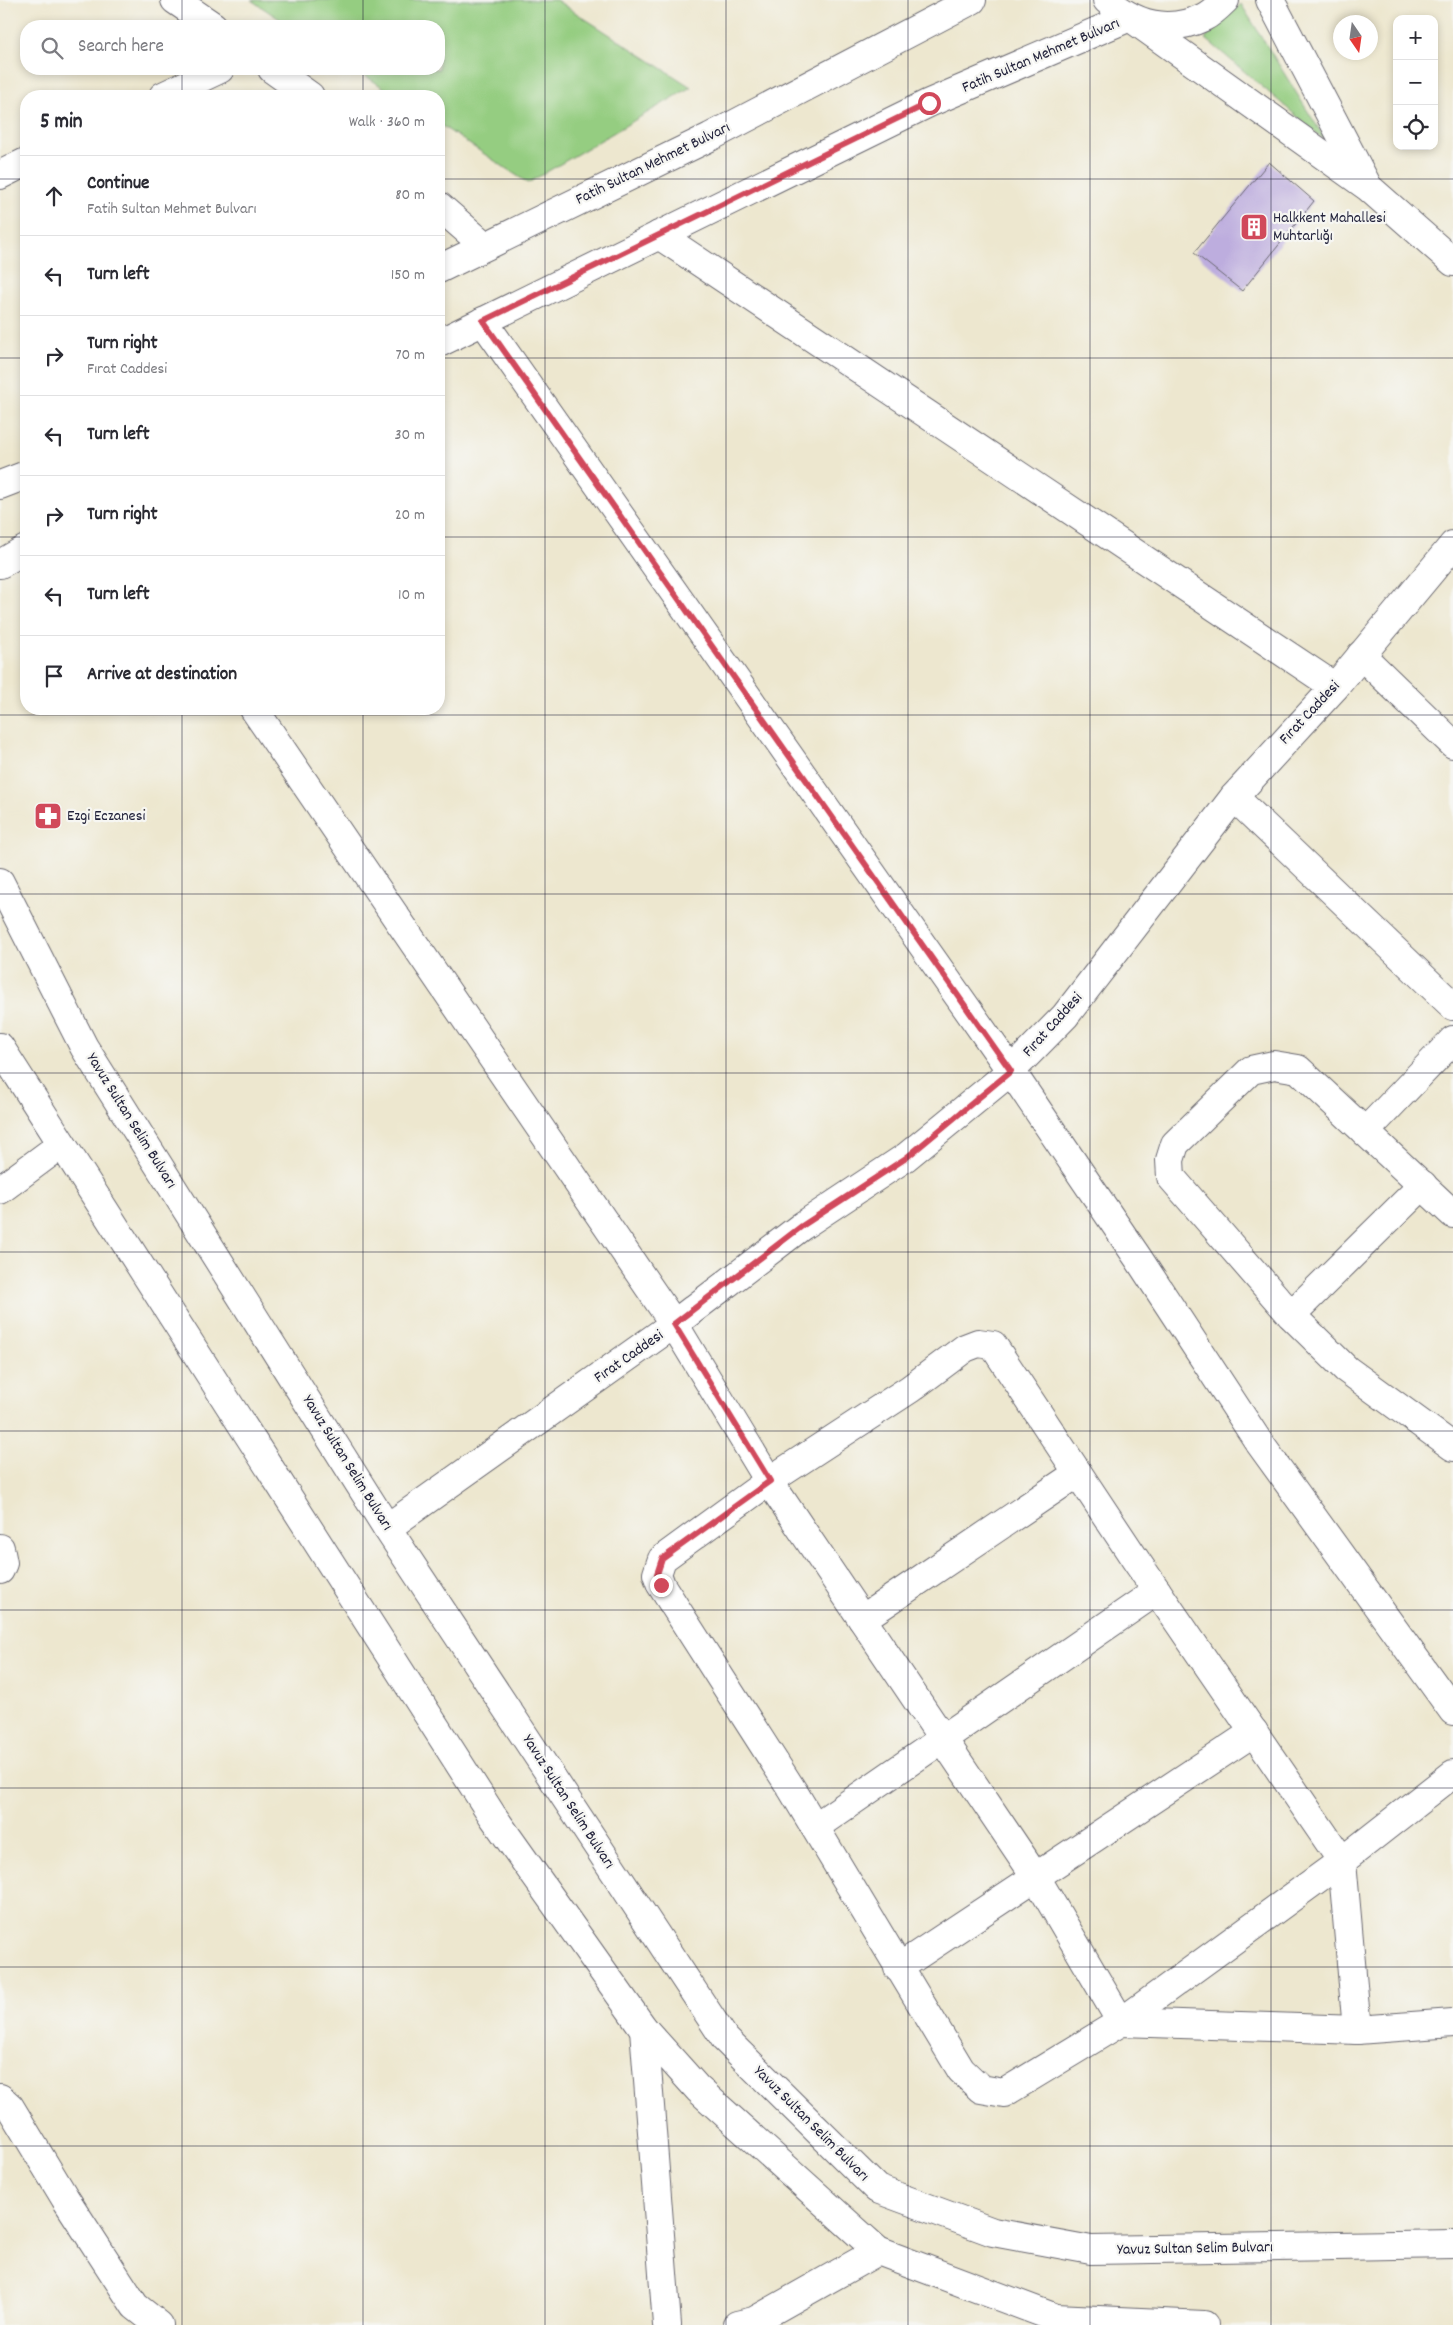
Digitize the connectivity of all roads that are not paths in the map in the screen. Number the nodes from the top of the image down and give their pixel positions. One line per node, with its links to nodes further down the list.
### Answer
1 (175, 0): 7 (street)
2 (972, 0): 17 (street, Fatih Sultan Mehmet Bulvarı)
3 (1107, 0): 6 (street)
4 (1225, 0): 6 (street)
5 (1270, 0): 14 (street)
6 (1130, 18): 14 (street); 16 (street, Fatih Sultan Mehmet Bulvarı)
7 (204, 20)
8 (207, 75): 10 (street)
9 (280, 75): 11 (street)
10 (176, 90)
11 (302, 90)
12 (20, 165): 13 (street)
13 (0, 175)
14 (1368, 187): 18 (street)
15 (445, 211): 17 (street)
16 (659, 235): 20 (street, Fatih Sultan Mehmet Bulvarı); 28 (street)
17 (485, 246): 19 (street, Fatih Sultan Mehmet Bulvarı)
18 (1453, 262)
19 (445, 266)
20 (483, 321): 21 (street, Fatih Sultan Mehmet Bulvarı); 36 (street)
21 (445, 340)
22 (20, 477): 23 (street)
23 (0, 485)
24 (1453, 545): 27 (street, Fırat Caddesi)
25 (20, 552): 26 (street)
26 (0, 564)
27 (1361, 655): 28 (street, Fırat Caddesi); 30 (street)
28 (1335, 686): 31 (street, Fırat Caddesi)
29 (258, 715): 43 (street)
30 (1453, 744)
31 (1234, 797): 33 (street); 36 (street, Fırat Caddesi)
32 (0, 882): 47 (street, Yavuz Sultan Selim Bulvarı)
33 (1453, 1006)
34 (1453, 1040): 37 (street)
35 (0, 1046): 38 (street)
36 (1011, 1071): 43 (street, Fırat Caddesi); 52 (street)
37 (1366, 1132): 39 (street); 42 (street)
38 (62, 1144): 40 (street); 62 (street)
39 (1423, 1185): 41 (street); 42 (street)
40 (0, 1190)
41 (1453, 1214)
42 (1291, 1315): 44 (street)
43 (674, 1324): 46 (street); 47 (street, Fırat Caddesi)
44 (1453, 1447)
45 (1078, 1473): 46 (street); 50 (street); 51 (street)
46 (770, 1481): 51 (street); 56 (street)
47 (388, 1528): 65 (street, Yavuz Sultan Selim Bulvarı)
48 (0, 1548): 49 (street)
49 (0, 1570)
50 (1157, 1592): 53 (street); 54 (street)
51 (862, 1618): 54 (street)
52 (1453, 1711)
53 (1254, 1732): 57 (street); 58 (street)
54 (943, 1740): 56 (street); 58 (street)
55 (1453, 1774): 57 (street)
56 (814, 1827): 59 (street)
57 (1342, 1861): 60 (street); 63 (street)
58 (1036, 1877): 59 (street); 60 (street)
59 (898, 1968): 60 (street)
60 (1122, 2022): 63 (street)
61 (1453, 2023): 63 (street)
62 (644, 2029): 66 (street); 69 (street)
63 (1357, 2030)
64 (0, 2098): 68 (street)
65 (1453, 2244)
66 (878, 2251): 67 (street); 70 (street)
67 (749, 2324)
68 (159, 2325)
69 (668, 2325)
70 (1204, 2325)

